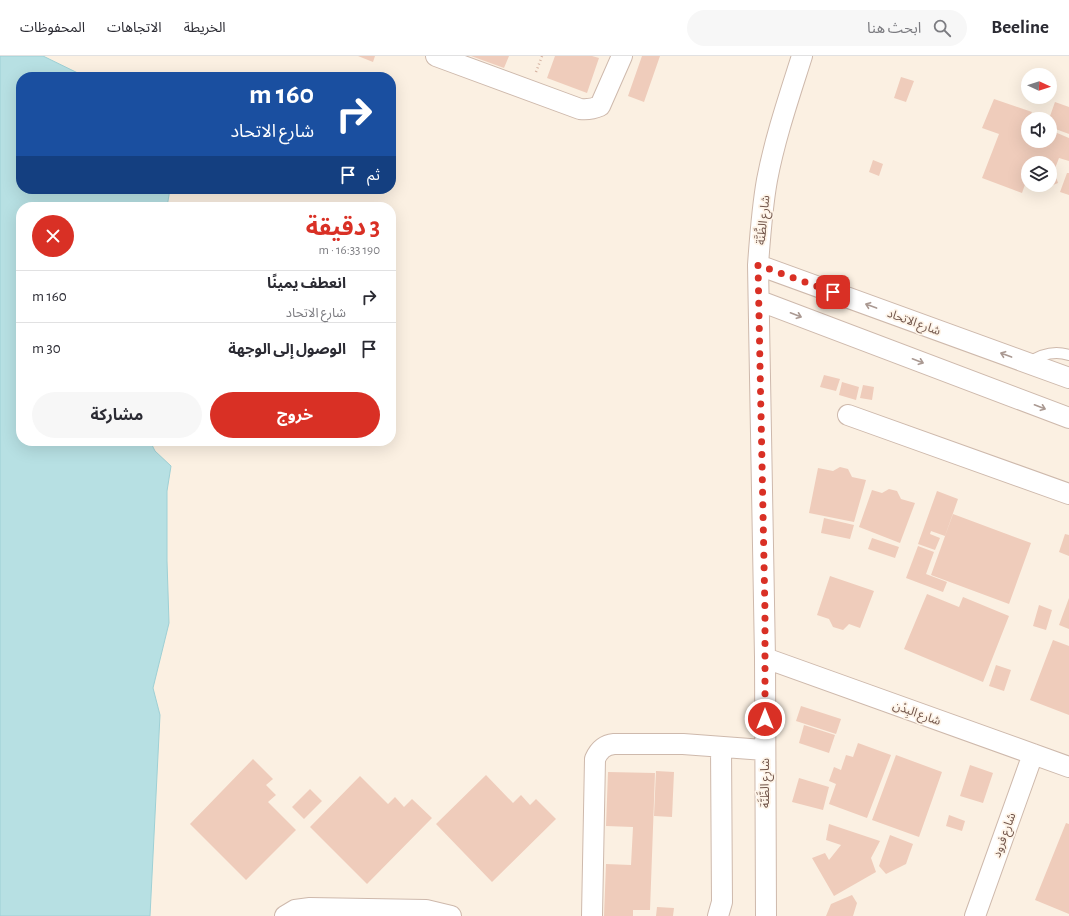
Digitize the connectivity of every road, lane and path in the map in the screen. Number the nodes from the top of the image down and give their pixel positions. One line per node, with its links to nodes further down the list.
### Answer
1 (622, 56): 3 (street)
2 (802, 56): 4 (street, شارع الظَّنَّة)
3 (444, 57)
4 (758, 265): 5 (street, شارع الظَّنَّة); 7 (street, شارع الاتحاد, one-way to 4)
5 (760, 301): 10 (street, one-way to 10); 12 (street, شارع الظَّنَّة)
6 (1069, 355): 7 (lane)
7 (1028, 363): 8 (street, شارع الاتحاد)
8 (1069, 378)
9 (848, 415): 11 (street)
10 (1069, 418)
11 (1069, 494)
12 (766, 658): 14 (street, شارع الظَّنَّة); 15 (street, شارع البِدْن)
13 (721, 747): 14 (street); 19 (street); 20 (street)
14 (765, 750): 21 (street, شارع الظَّنَّة)
15 (1033, 754): 16 (street, شارع البِدْن); 22 (street, شارع فرود)
16 (1069, 767)
17 (285, 916): 18 (street)
18 (451, 916)
19 (592, 916)
20 (718, 916)
21 (766, 916)
22 (975, 916)

